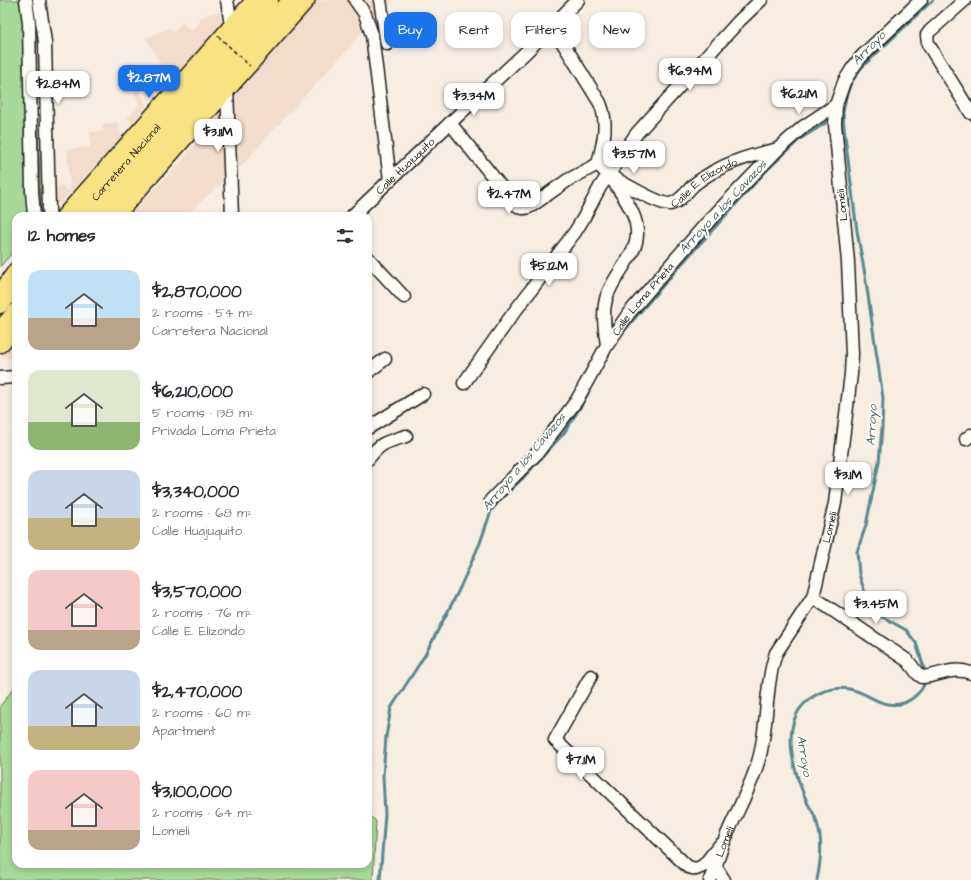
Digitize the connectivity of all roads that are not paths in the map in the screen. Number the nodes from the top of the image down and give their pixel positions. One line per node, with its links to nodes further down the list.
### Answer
1 (26, 0): 27 (street)
2 (39, 0): 28 (street)
3 (227, 0): 15 (street)
4 (254, 0): 15 (main road, Carretera Nacional)
5 (269, 0): 30 (highway, Carretera Nacional)
6 (292, 0): 31 (highway, Carretera Nacional)
7 (307, 0): 19 (main road)
8 (355, 0): 26 (street)
9 (380, 0): 16 (street)
10 (578, 0): 14 (street, Calle Huajuquito)
11 (761, 0): 25 (street)
12 (921, 0): 20 (street, Lomelí)
13 (965, 0): 21 (street)
14 (567, 12)
15 (231, 25): 29 (main road, Carretera Nacional)
16 (384, 25)
17 (530, 48): 22 (street, Calle Huajuquito)
18 (566, 48): 24 (street)
19 (228, 90): 32 (main road); 33 (street)
20 (836, 105): 23 (street, Calle Loma Prieta); 56 (street, Lomelí)
21 (971, 114)
22 (450, 123): 24 (street); 26 (street, Calle Huajuquito)
23 (778, 148): 25 (street, Calle E. Elizondo); 45 (street, Calle Loma Prieta)
24 (598, 164): 25 (street, Calle E. Elizondo)
25 (609, 174): 45 (street, Calle Loma Prieta); 50 (street)
26 (390, 180): 34 (street, Calle Huajuquito)
27 (34, 212)
28 (49, 212)
29 (67, 212)
30 (82, 212)
31 (105, 212)
32 (120, 212)
33 (232, 212)
34 (356, 212)
35 (372, 262): 39 (street)
36 (12, 276): 38 (main road)
37 (12, 290): 40 (highway)
38 (0, 298)
39 (404, 298)
40 (0, 304)
41 (12, 318): 42 (highway)
42 (0, 331)
43 (12, 333): 44 (main road)
44 (0, 345)
45 (606, 345): 55 (street, Calle Loma Prieta)
46 (385, 359): 47 (street)
47 (372, 369)
48 (12, 377): 49 (street)
49 (0, 378)
50 (464, 383)
51 (423, 394): 52 (street)
52 (372, 426)
53 (406, 436): 54 (street)
54 (372, 454)
55 (491, 500)
56 (813, 597): 57 (street); 59 (street, Lomelí)
57 (971, 673)
58 (591, 676): 59 (street)
59 (726, 838): 60 (street, Lomelí)
60 (715, 866): 61 (street, Lomelí); 62 (street)
61 (710, 880)
62 (724, 880)

